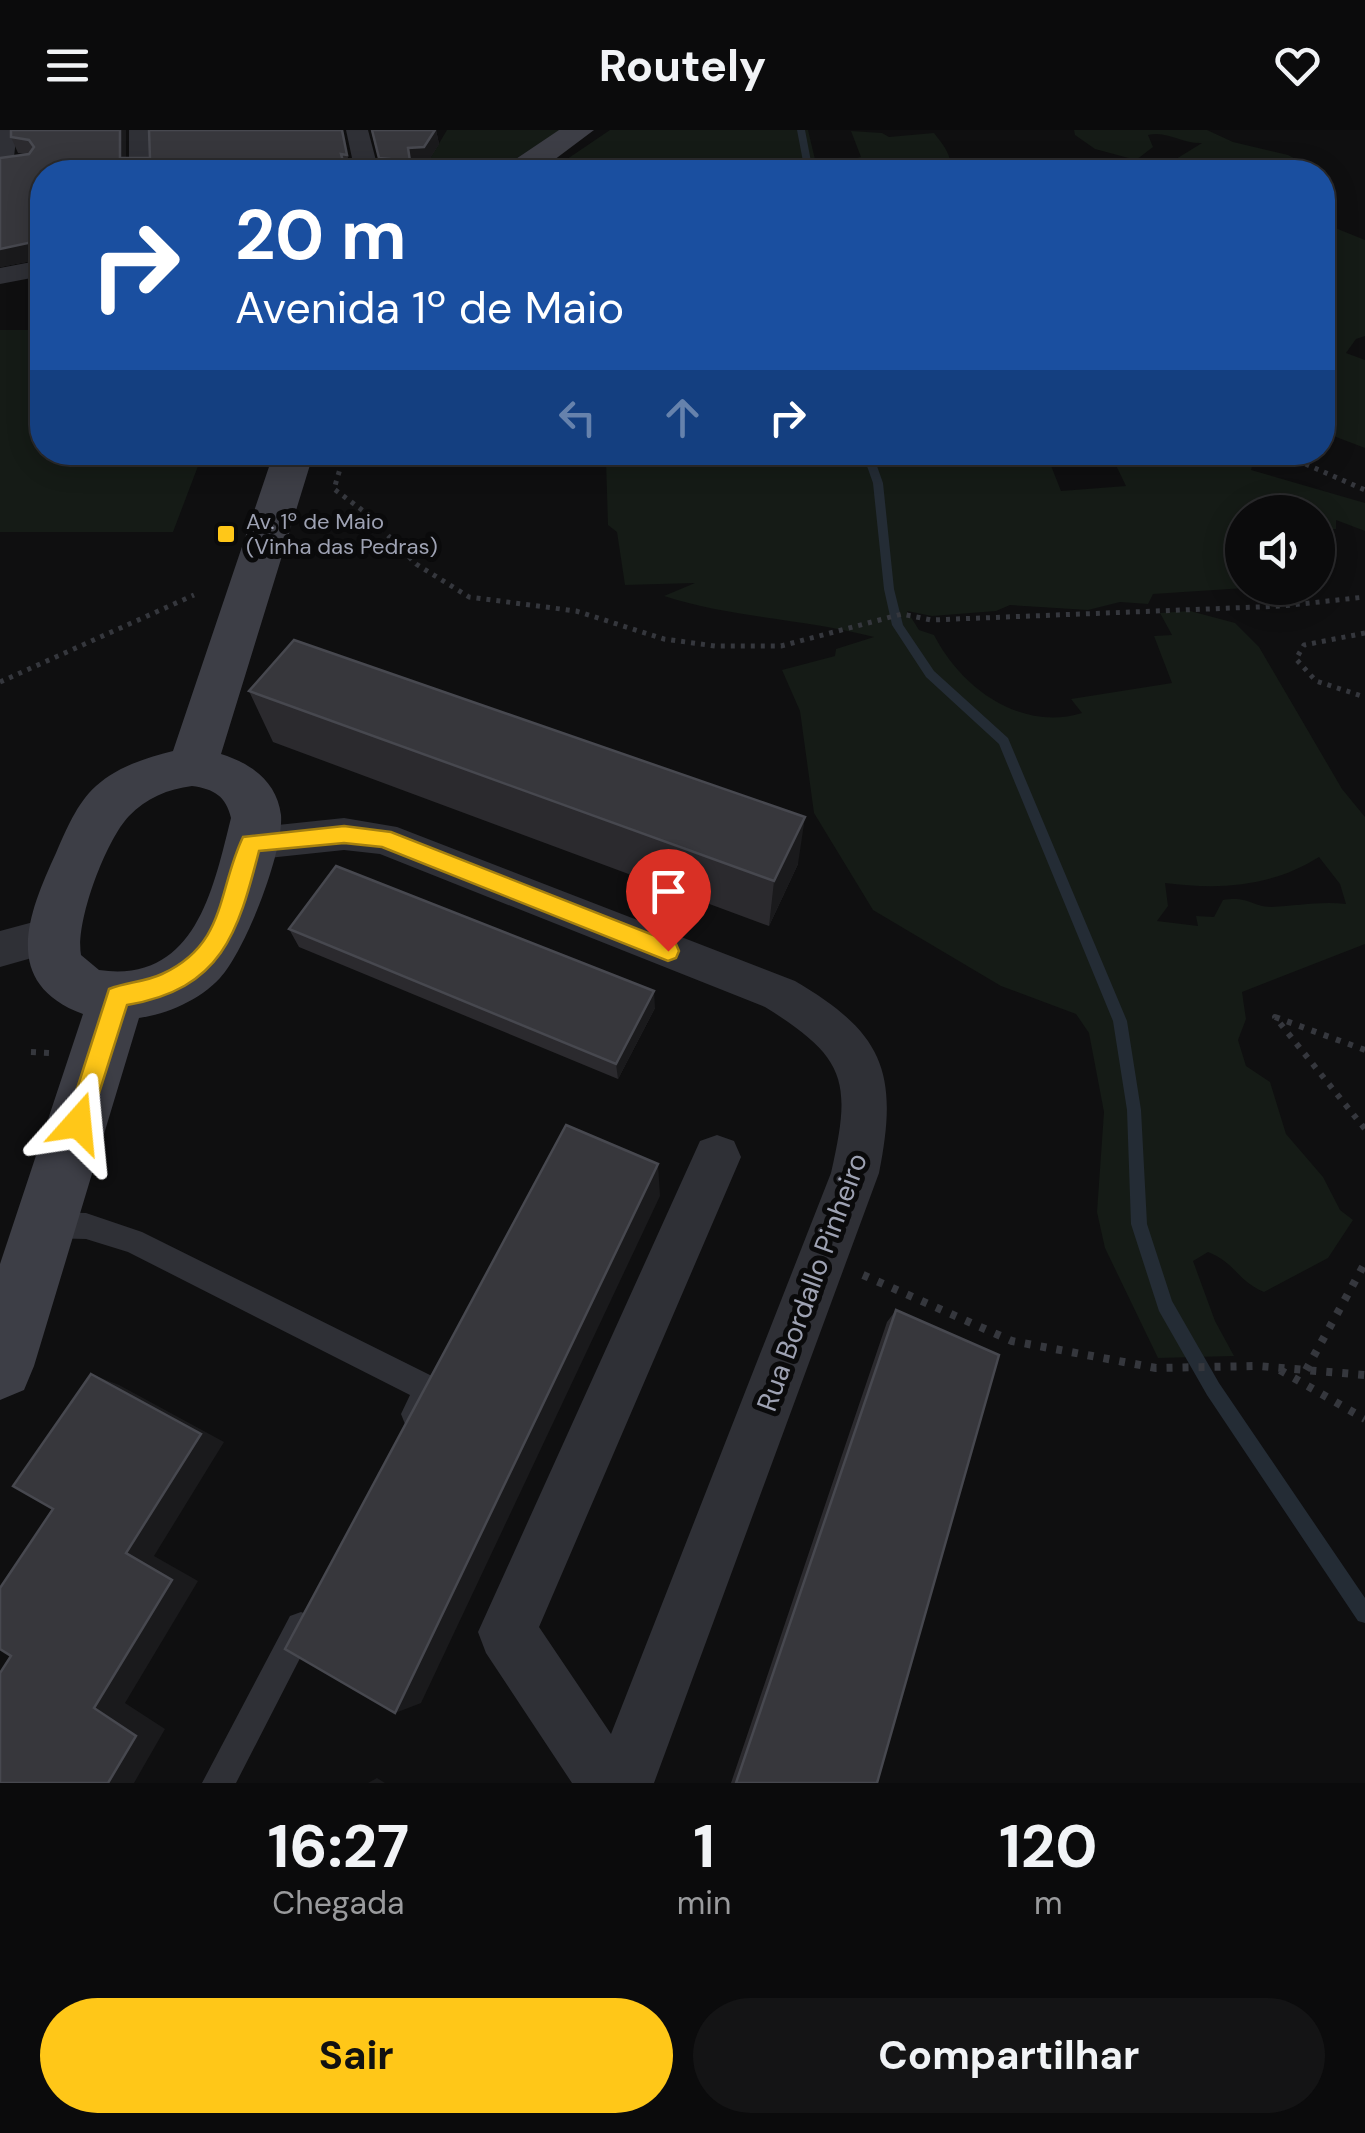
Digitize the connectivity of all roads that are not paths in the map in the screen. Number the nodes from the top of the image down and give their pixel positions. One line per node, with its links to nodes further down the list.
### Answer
1 (6, 130): 8 (street)
2 (140, 130): 5 (street)
3 (358, 130): 6 (street)
4 (579, 130): 7 (main road)
5 (141, 160)
6 (364, 160)
7 (535, 160)
8 (25, 163)
9 (30, 270): 10 (street)
10 (0, 276)
11 (290, 465): 12 (main road)
12 (192, 767): 13 (main road); 14 (main road)
13 (250, 844): 15 (main road); 23 (street, Rua Bordallo Pinheiro)
14 (26, 942): 15 (main road)
15 (118, 996): 17 (main road)
16 (717, 1157): 22 (street)
17 (45, 1225): 18 (main road); 19 (lane)
18 (0, 1366)
19 (401, 1441)
20 (318, 1595): 21 (lane)
21 (218, 1783)
22 (608, 1783)
23 (623, 1783)

